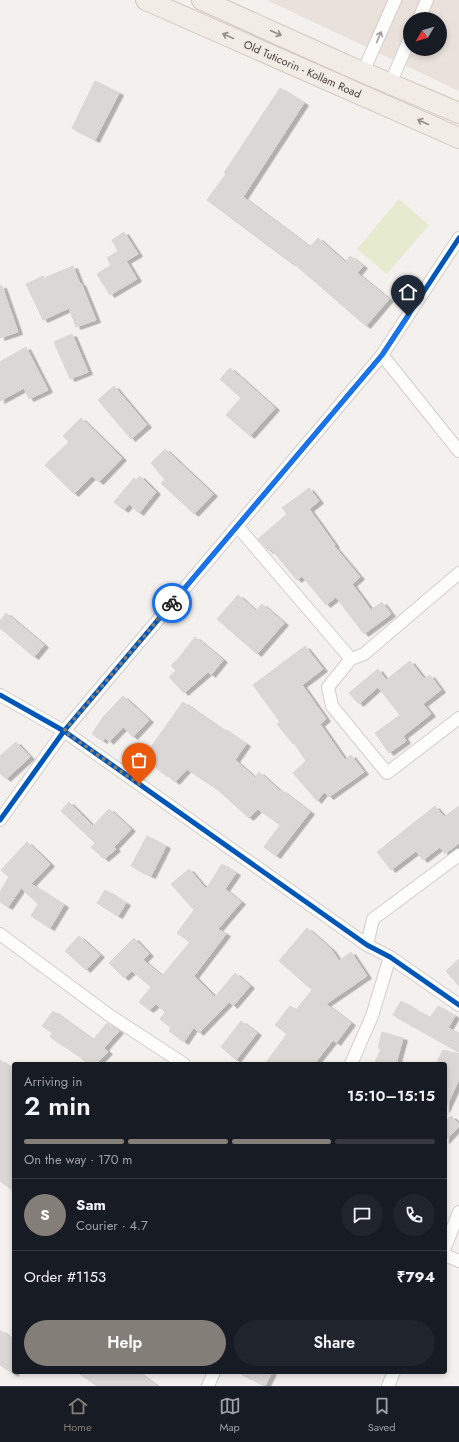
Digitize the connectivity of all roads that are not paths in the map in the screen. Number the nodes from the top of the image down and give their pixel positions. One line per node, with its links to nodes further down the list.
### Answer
1 (146, 0): 5 (main road, Old Tuticorin - Kollam Road)
2 (202, 0): 8 (main road, one-way to 8)
3 (394, 0): 8 (street, one-way to 3)
4 (427, 0): 6 (street)
5 (177, 6): 11 (main road, Old Tuticorin - Kollam Road, one-way to 5)
6 (422, 12)
7 (403, 54): 9 (street)
8 (363, 72): 9 (main road)
9 (390, 84): 10 (main road)
10 (459, 113)
11 (459, 138)
12 (459, 238): 13 (street)
13 (382, 355): 14 (street); 15 (street)
14 (459, 451)
15 (238, 527): 17 (street); 20 (street)
16 (459, 573): 17 (street)
17 (351, 659): 19 (street)
18 (0, 695): 20 (street)
19 (459, 718)
20 (64, 731): 21 (street); 24 (street)
21 (0, 820)
22 (459, 855): 24 (street)
23 (0, 934): 27 (street)
24 (367, 945): 25 (street)
25 (390, 957): 26 (street); 28 (street)
26 (459, 1005)
27 (181, 1062)
28 (352, 1062)
29 (459, 1212): 30 (street)
30 (447, 1242)
31 (447, 1256): 32 (street)
32 (459, 1261)
33 (213, 1374): 35 (street)
34 (393, 1374): 36 (street)
35 (208, 1386)
36 (388, 1386)

